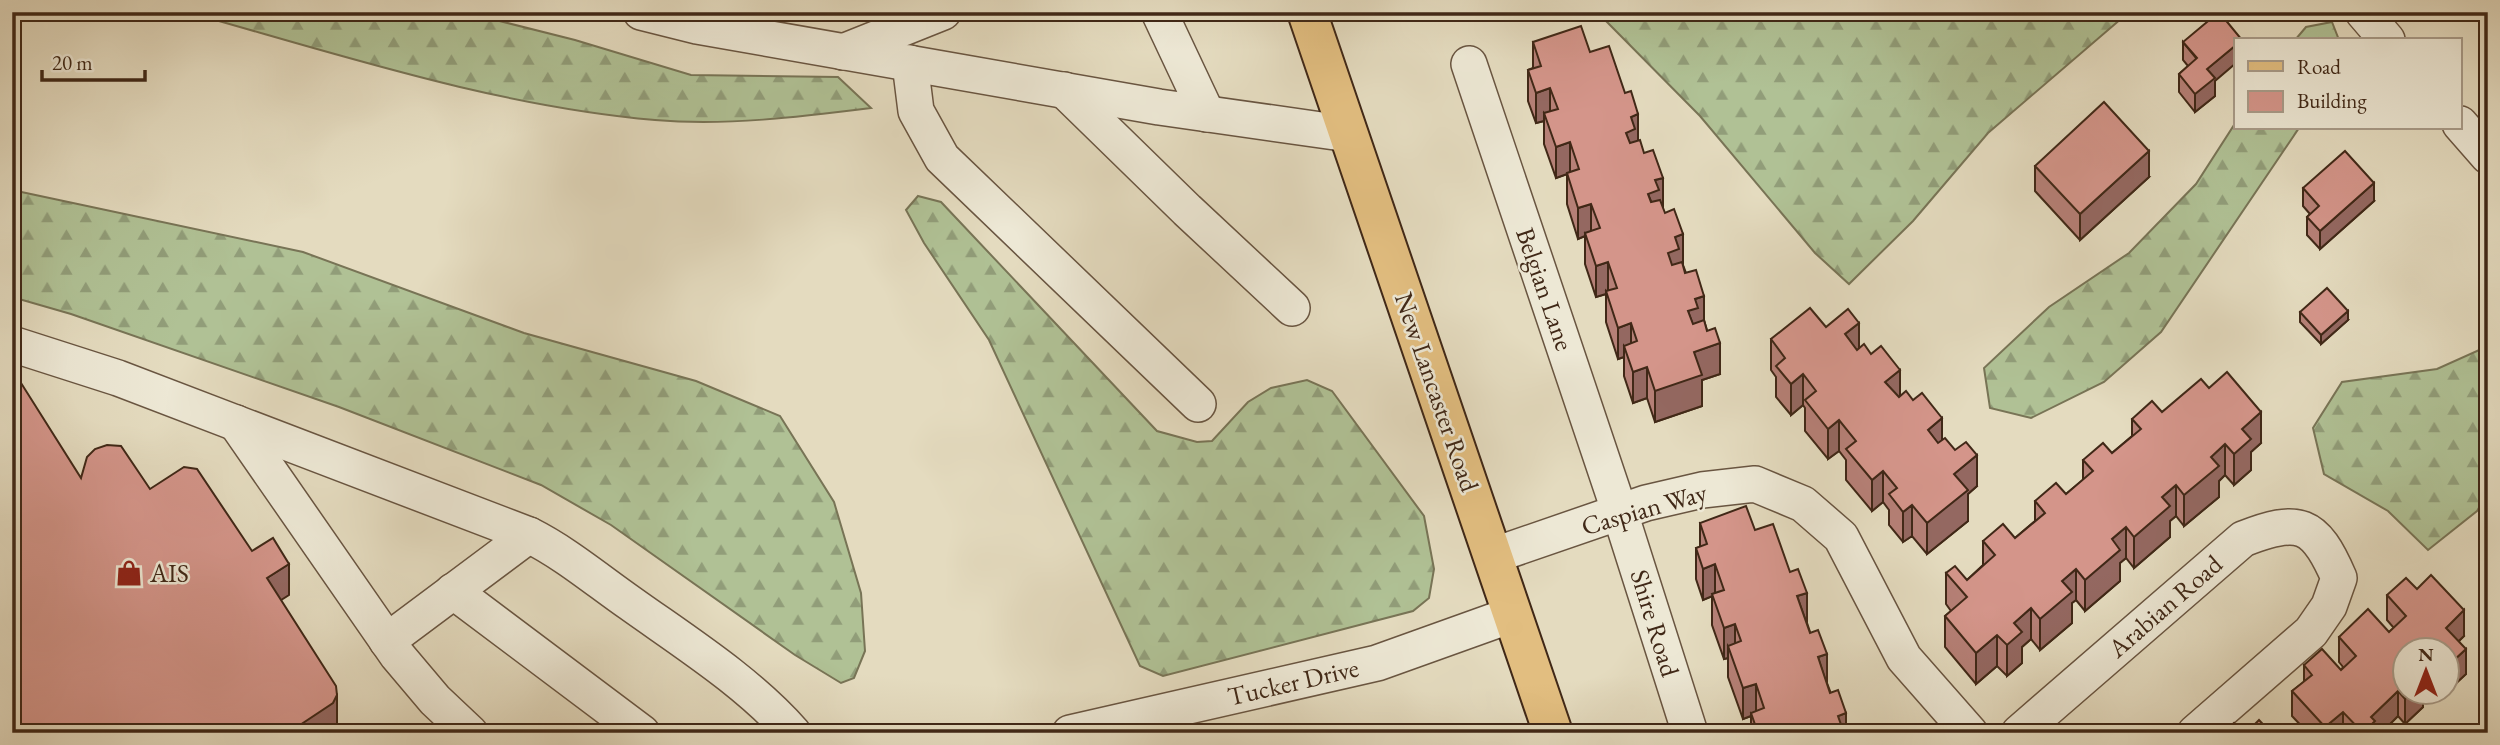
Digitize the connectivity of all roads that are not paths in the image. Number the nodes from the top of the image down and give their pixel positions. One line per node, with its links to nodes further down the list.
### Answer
1 (640, 12): 7 (street)
2 (943, 12): 7 (street)
3 (1160, 12): 11 (street)
4 (1307, 12): 13 (main road, New Lancaster Road)
5 (2363, 12): 6 (street)
6 (2385, 38)
7 (843, 52): 8 (street)
8 (909, 63): 10 (street); 17 (street)
9 (1469, 64): 19 (street, Belgian Lane)
10 (1064, 90): 11 (street); 15 (street)
11 (1207, 114): 13 (street)
12 (2462, 126): 14 (street)
13 (1349, 134): 21 (main road, New Lancaster Road)
14 (2488, 156)
15 (1292, 308)
16 (12, 344): 18 (street)
17 (1198, 404)
18 (236, 423): 20 (street); 24 (street)
19 (1620, 513): 21 (street, Caspian Way); 30 (street, Shire Road); 31 (street, Caspian Way)
20 (529, 535): 22 (street); 27 (street)
21 (1492, 556): 23 (main road, New Lancaster Road)
22 (453, 591): 24 (street); 26 (street)
23 (1511, 615): 28 (street, Tucker Drive); 29 (main road, New Lancaster Road)
24 (387, 641): 25 (street)
25 (470, 733)
26 (642, 733)
27 (793, 733)
28 (1070, 733)
29 (1553, 733)
30 (1690, 733)
31 (1970, 733)
32 (2019, 733): 33 (street, Arabian Road)
33 (2194, 733)

